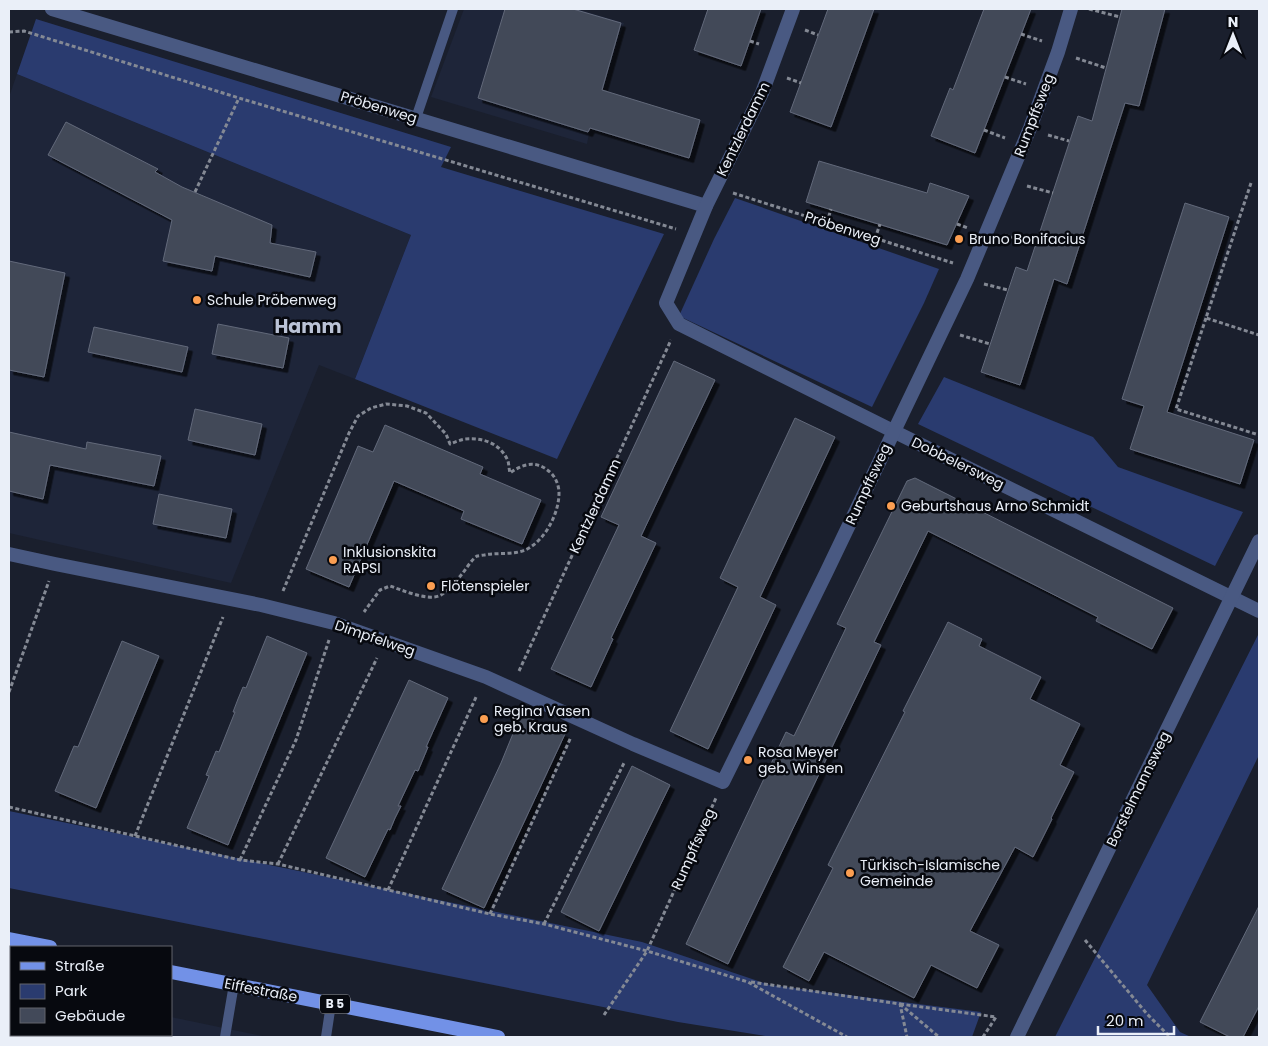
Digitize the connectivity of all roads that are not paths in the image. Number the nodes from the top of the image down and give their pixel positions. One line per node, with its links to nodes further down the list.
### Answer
1 (52, 9): 5 (street, Pröbenweg)
2 (453, 9): 5 (lane)
3 (793, 9): 6 (street, Kentzlerdamm)
4 (1071, 9): 8 (street, Rumpffsweg)
5 (416, 118): 6 (street, Pröbenweg)
6 (706, 206): 7 (street, Kentzlerdamm)
7 (679, 324): 8 (street, Dobbelersweg)
8 (893, 431): 11 (street, Dobbelersweg); 13 (street, Rumpffsweg)
9 (1259, 541): 11 (street, Borstelmannsweg)
10 (9, 554): 13 (street, Dimpfelweg)
11 (1232, 597): 12 (street, Dobbelersweg); 22 (street, Borstelmannsweg)
12 (1259, 611)
13 (723, 782)
14 (9, 939): 15 (main road)
15 (45, 946)
16 (172, 972): 17 (main road, Eiffestraße / B 5)
17 (234, 984): 18 (main road, Eiffestraße / B 5); 19 (lane)
18 (331, 1004): 20 (lane); 21 (main road, Eiffestraße / B 5)
19 (225, 1037)
20 (326, 1037)
21 (498, 1037)
22 (1017, 1037)

